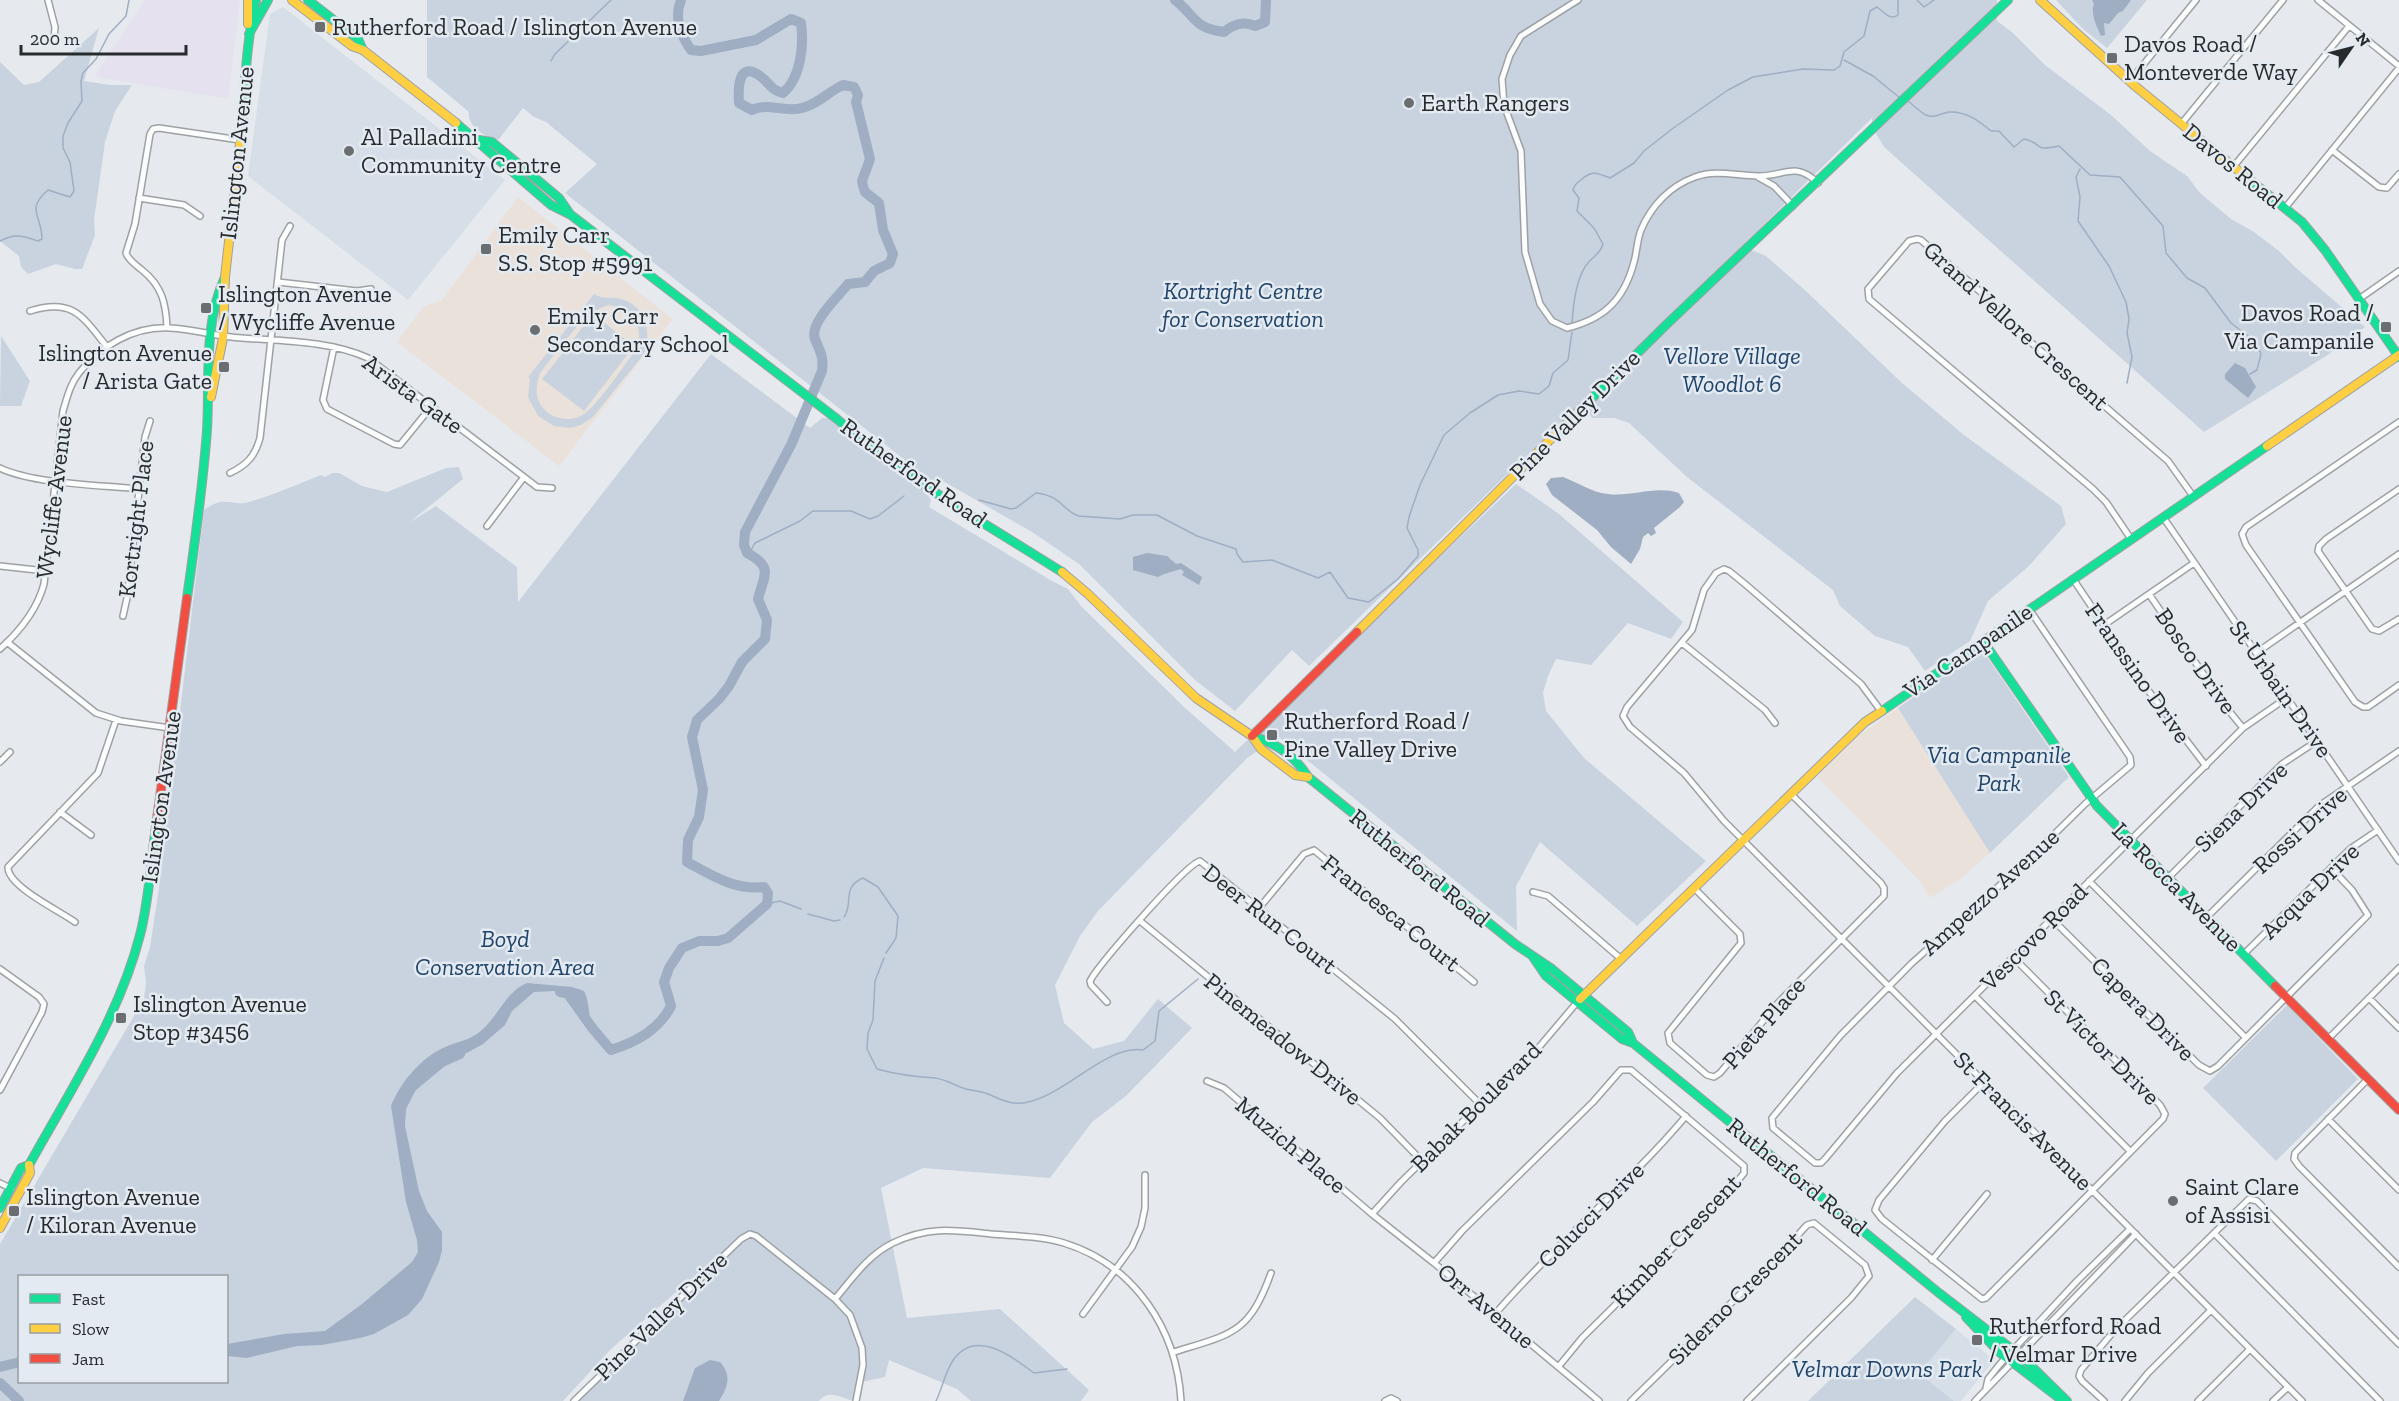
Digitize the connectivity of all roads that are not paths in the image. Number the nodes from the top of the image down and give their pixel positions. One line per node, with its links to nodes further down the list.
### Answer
1 (48, 0): 15 (street)
2 (248, 0): 14 (main road, Islington Avenue)
3 (256, 0): 14 (main road, Islington Avenue)
4 (268, 0): 14 (main road)
5 (292, 0): 16 (main road, Rutherford Road)
6 (308, 0): 16 (main road, Rutherford Road)
7 (1578, 0): 25 (street)
8 (2008, 0): 26 (main road, Pine Valley Drive)
9 (2040, 0): 18 (main road, Davos Road)
10 (2196, 0): 18 (street)
11 (2283, 0): 19 (street)
12 (2318, 0): 13 (street)
13 (2349, 26): 17 (street); 22 (street)
14 (248, 32): 20 (main road, Islington Avenue)
15 (54, 41)
16 (363, 50): 85 (main road, Rutherford Road)
17 (2399, 67): 21 (street)
18 (2130, 81): 19 (main road, Davos Road)
19 (2182, 123): 22 (main road, Davos Road)
20 (240, 140): 28 (street); 34 (main road, Islington Avenue)
21 (2332, 150): 24 (street); 30 (street)
22 (2234, 166): 30 (main road, Davos Road)
23 (1781, 173): 25 (street); 26 (street); 27 (street)
24 (2399, 174)
25 (1756, 176): 27 (street)
26 (1818, 183): 29 (main road, Pine Valley Drive)
27 (1774, 186): 29 (street)
28 (139, 198): 31 (street); 39 (street)
29 (1793, 206): 85 (main road, Pine Valley Drive)
30 (2285, 208): 37 (main road, Davos Road)
31 (200, 216)
32 (290, 226): 35 (street)
33 (2399, 271): 37 (street)
34 (225, 277): 40 (main road, Islington Avenue); 41 (main road, Islington Avenue)
35 (278, 282): 36 (street); 42 (street)
36 (371, 289)
37 (2359, 299): 45 (main road, Davos Road)
38 (30, 311): 43 (street)
39 (167, 328): 40 (street, Wycliffe Avenue); 43 (street, Wycliffe Avenue)
40 (212, 333): 41 (street, Wycliffe Avenue); 46 (main road, Islington Avenue)
41 (221, 335): 42 (street, Arista Gate); 46 (main road, Islington Avenue)
42 (271, 340): 44 (street, Arista Gate); 51 (street)
43 (107, 347): 53 (street, Wycliffe Avenue)
44 (334, 347): 47 (street, Arista Gate); 47 (street)
45 (2399, 356): 57 (main road, Via Campanile)
46 (208, 403): 83 (main road, Islington Avenue)
47 (430, 407): 52 (street, Arista Gate)
48 (150, 421): 55 (street, Kortright Place)
49 (2399, 422): 71 (street)
50 (0, 468): 53 (street)
51 (230, 473)
52 (524, 477): 54 (street, Arista Gate); 59 (street)
53 (56, 480): 55 (street); 64 (street, Wycliffe Avenue)
54 (552, 488)
55 (139, 489): 69 (street, Kortright Place)
56 (2399, 489): 66 (street)
57 (2193, 496): 58 (main road, Via Campanile); 60 (street, Grand Vellore Crescent)
58 (2163, 517): 60 (main road, Via Campanile); 62 (street, St Urbain Drive)
59 (487, 526)
60 (2131, 539): 65 (main road, Via Campanile)
61 (2399, 554): 66 (street)
62 (2194, 563): 67 (street); 77 (street, St Urbain Drive)
63 (0, 566): 64 (street)
64 (46, 571): 74 (street, Wycliffe Avenue)
65 (2073, 579): 68 (main road, Via Campanile); 72 (street, Franssino Drive)
66 (2345, 592): 70 (street); 71 (street)
67 (2149, 594): 72 (street); 84 (street, Bosco Drive)
68 (2029, 609): 73 (main road, Via Campanile); 94 (street, Ampezzo Avenue)
69 (123, 616)
70 (2399, 619)
71 (2300, 623): 77 (street); 78 (street)
72 (2104, 625): 90 (street, Franssino Drive)
73 (1983, 641): 80 (main road, Via Campanile); 94 (main road, La Rocca Avenue)
74 (7, 642): 76 (street, Wycliffe Avenue); 81 (street)
75 (1682, 643): 80 (street); 82 (street); 98 (street, St Francis Avenue)
76 (0, 649)
77 (2256, 653): 79 (street, St Urbain Drive)
78 (2399, 685)
79 (2288, 697): 84 (street, Vescovo Road); 86 (street, St Urbain Drive)
80 (1881, 711): 93 (main road, Via Campanile)
81 (116, 720): 83 (street); 95 (street)
82 (1775, 723)
83 (170, 728): 138 (main road, Islington Avenue)
84 (2243, 728): 90 (street, Vescovo Road)
85 (1252, 736): 91 (main road, Rutherford Road); 91 (main road, Rutherford Road)
86 (2317, 741): 92 (street, St Urbain Drive); 102 (street, Siena Drive)
87 (2399, 751): 92 (street, Rossi Drive)
88 (10, 752): 89 (street)
89 (0, 762)
90 (2206, 766): 99 (street, Vescovo Road)
91 (1308, 777): 122 (main road, Rutherford Road)
92 (2348, 786): 96 (street, St Urbain Drive); 107 (street, Rossi Drive)
93 (1791, 794): 98 (main road, Via Campanile); 111 (street)
94 (2091, 799): 99 (main road, La Rocca Avenue); 118 (street, Ampezzo Avenue)
95 (60, 812): 97 (street); 110 (street)
96 (2378, 830): 100 (street, St Urbain Drive); 101 (street, Acqua Drive)
97 (91, 835)
98 (1744, 841): 104 (main road, Via Campanile); 111 (street, St Francis Avenue)
99 (2131, 841): 102 (main road, La Rocca Avenue); 103 (street, Vescovo Road)
100 (2399, 861)
101 (2331, 868): 112 (street, Acqua Drive); 120 (street, Capera Drive)
102 (2168, 878): 107 (main road, La Rocca Avenue)
103 (2089, 881): 108 (street, Vescovo Road); 126 (street)
104 (1695, 889): 111 (street, Pieta Place); 113 (main road, Via Campanile)
105 (1533, 892): 113 (street)
106 (1260, 908): 109 (street, Deer Run Court); 117 (street, Francesca Court); 132 (street, Deer Run Court)
107 (2207, 917): 112 (main road, La Rocca Avenue)
108 (2052, 919): 114 (street, Vescovo Road); 126 (street, Capera Drive)
109 (1140, 921): 123 (street, Deer Run Court); 137 (street, Pinemeadow Drive)
110 (75, 922)
111 (1842, 939): 118 (street, St Francis Avenue)
112 (2244, 954): 120 (main road, La Rocca Avenue)
113 (1620, 958): 122 (main road, Via Campanile)
114 (2014, 958): 119 (street, Vescovo Road); 136 (street, St Victor Drive)
115 (2399, 968): 121 (street)
116 (0, 969): 131 (street)
117 (1474, 982)
118 (1889, 986): 125 (street, St Francis Avenue); 125 (street, Ampezzo Avenue)
119 (1975, 996): 125 (street, Vescovo Road); 136 (street)
120 (2287, 998): 126 (street, Capera Drive); 127 (main road, La Rocca Avenue)
121 (2369, 998): 124 (street); 127 (street)
122 (1580, 999): 132 (street, Babak Boulevard); 160 (main road, Rutherford Road)
123 (1107, 1002)
124 (2399, 1028)
125 (1937, 1034): 130 (street, St Francis Avenue)
126 (2246, 1038)
127 (2328, 1039): 128 (main road, La Rocca Avenue)
128 (2368, 1079): 133 (main road, La Rocca Avenue); 135 (street)
129 (1207, 1081): 147 (street, Muzich Place)
130 (1984, 1082): 142 (street, St Francis Avenue); 152 (street)
131 (0, 1090)
132 (1480, 1104): 137 (street, Babak Boulevard)
133 (2399, 1110)
134 (1686, 1116): 153 (street, Kimber Crescent); 162 (street, Colucci Drive); 168 (street, Kimber Crescent)
135 (2328, 1119): 143 (street); 154 (street)
136 (2130, 1151): 142 (street, St Victor Drive)
137 (1422, 1161): 147 (street, Babak Boulevard)
138 (29, 1165): 141 (main road, Islington Avenue); 144 (main road, Islington Avenue)
139 (1144, 1175): 155 (street)
140 (0, 1183): 141 (street)
141 (10, 1188): 144 (street); 146 (main road, Islington Avenue)
142 (2092, 1190): 149 (street, St Francis Avenue); 152 (street, St Victor Drive)
143 (2399, 1190)
144 (19, 1193): 148 (main road, Islington Avenue)
145 (1987, 1194): 152 (street)
146 (0, 1208)
147 (1372, 1214): 153 (street, Orr Avenue)
148 (0, 1228)
149 (2130, 1228): 151 (street, St Francis Avenue); 166 (street)
150 (2214, 1233): 157 (street); 163 (street); 185 (street)
151 (2136, 1234): 157 (street, St Francis Avenue); 166 (street)
152 (1932, 1260)
153 (1434, 1263): 162 (street, Orr Avenue)
154 (2399, 1267)
155 (1114, 1269): 158 (street); 161 (street); 165 (street)
156 (1271, 1273): 165 (street)
157 (2174, 1273): 159 (street, St Francis Avenue); 180 (street)
158 (835, 1299): 170 (street, Pine Valley Drive); 171 (street)
159 (2211, 1310): 164 (street, St Francis Avenue); 181 (street)
160 (1962, 1311): 166 (main road, Rutherford Road); 167 (main road, Rutherford Road)
161 (1083, 1314)
162 (1495, 1314): 168 (street, Orr Avenue)
163 (2399, 1344)
164 (2250, 1349): 169 (street, St Francis Avenue); 182 (street)
165 (1174, 1352): 172 (street)
166 (2017, 1353): 167 (street); 179 (main road, Rutherford Road)
167 (2010, 1360): 178 (street); 179 (main road, Rutherford Road)
168 (1559, 1366): 175 (street, Orr Avenue)
169 (2288, 1386): 183 (street); 184 (street, St Francis Avenue)
170 (574, 1401)
171 (856, 1401)
172 (1181, 1401)
173 (1385, 1401): 174 (street)
174 (1397, 1401)
175 (1599, 1401)
176 (1631, 1401): 177 (street, Siderno Crescent)
177 (1748, 1401)
178 (1975, 1401)
179 (2065, 1401)
180 (2104, 1401)
181 (2125, 1401)
182 (2198, 1401)
183 (2273, 1401)
184 (2302, 1401)
185 (2380, 1401)

